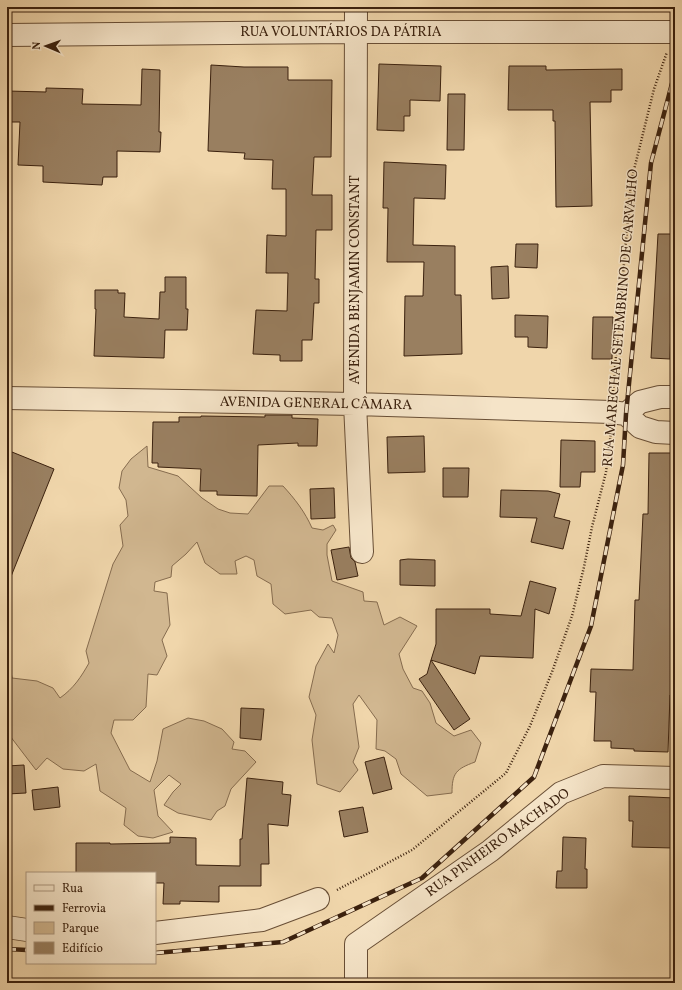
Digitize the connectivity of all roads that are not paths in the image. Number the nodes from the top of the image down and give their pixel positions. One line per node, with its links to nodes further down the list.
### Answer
1 (356, 7): 2 (street, AVENIDA BENJAMIN CONSTANT)
2 (355, 32): 3 (street, RUA VOLUNTÁRIOS DA PÁTRIA); 4 (street, RUA VOLUNTÁRIOS DA PÁTRIA); 7 (street, AVENIDA BENJAMIN CONSTANT)
3 (675, 32)
4 (7, 35)
5 (675, 397): 8 (street)
6 (7, 398): 7 (street, AVENIDA GENERAL CÂMARA)
7 (355, 404): 8 (street, AVENIDA GENERAL CÂMARA); 10 (street, AVENIDA BENJAMIN CONSTANT)
8 (618, 413): 9 (street)
9 (675, 433)
10 (362, 552)
11 (675, 778): 16 (street, RUA PINHEIRO MACHADO)
12 (318, 900): 15 (street)
13 (7, 927): 14 (street)
14 (26, 930)
15 (156, 933)
16 (356, 983)

